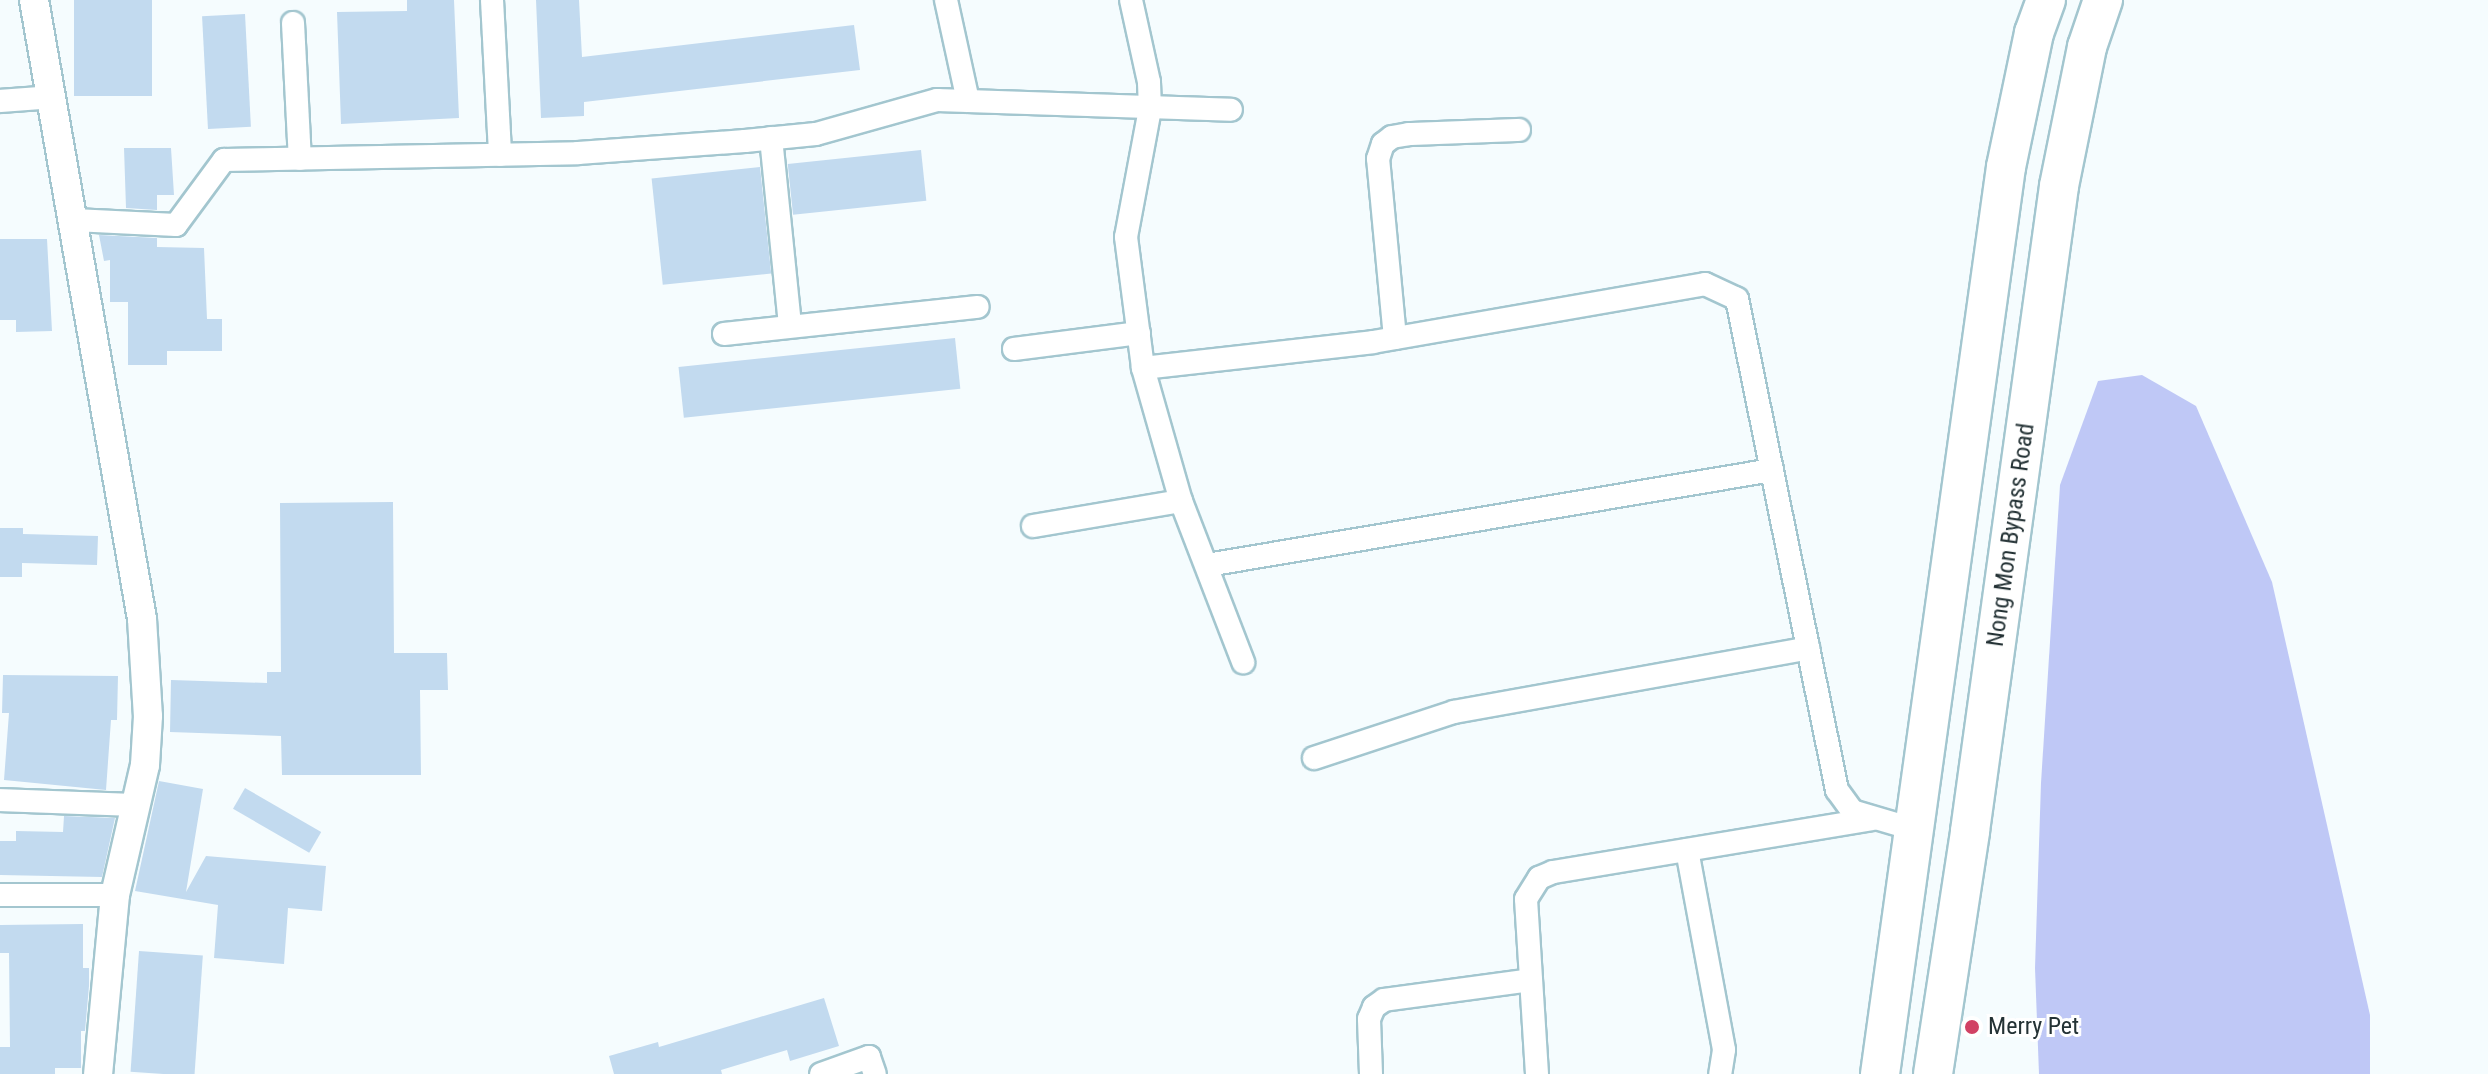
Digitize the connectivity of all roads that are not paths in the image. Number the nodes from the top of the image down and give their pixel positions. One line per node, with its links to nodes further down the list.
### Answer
1 (34, 0): 8 (street)
2 (492, 0): 15 (street)
3 (946, 0): 10 (street)
4 (1131, 0): 11 (street)
5 (2046, 0): 35 (highway)
6 (2103, 0): 47 (highway, Nong Mon Bypass Road)
7 (293, 23): 16 (street)
8 (53, 97): 9 (street); 17 (street)
9 (0, 101)
10 (968, 101): 11 (street); 14 (street)
11 (1150, 109): 12 (street); 20 (street)
12 (1231, 110)
13 (1519, 130): 22 (street)
14 (771, 138): 15 (street); 19 (street)
15 (500, 155): 16 (street)
16 (300, 159): 17 (street)
17 (74, 220): 33 (street)
18 (978, 307): 19 (street)
19 (790, 326): 21 (street)
20 (1139, 333): 23 (street); 24 (street)
21 (724, 334)
22 (1395, 338): 24 (street); 25 (street)
23 (1014, 349)
24 (1143, 368): 26 (street)
25 (1772, 470): 28 (street); 29 (street)
26 (1181, 501): 27 (street); 28 (street)
27 (1033, 526)
28 (1207, 565): 30 (street)
29 (1808, 648): 31 (street); 34 (street)
30 (1243, 662)
31 (1314, 758)
32 (0, 800): 33 (street)
33 (137, 805): 38 (street)
34 (1876, 818): 35 (street); 36 (street)
35 (1916, 830): 46 (highway)
36 (1687, 850): 39 (street); 45 (street)
37 (0, 895): 38 (street)
38 (115, 895): 40 (street)
39 (1531, 980): 43 (street); 44 (street)
40 (98, 1074)
41 (821, 1074): 42 (street)
42 (875, 1074)
43 (1371, 1074)
44 (1537, 1074)
45 (1720, 1074)
46 (1880, 1074)
47 (1933, 1074)

